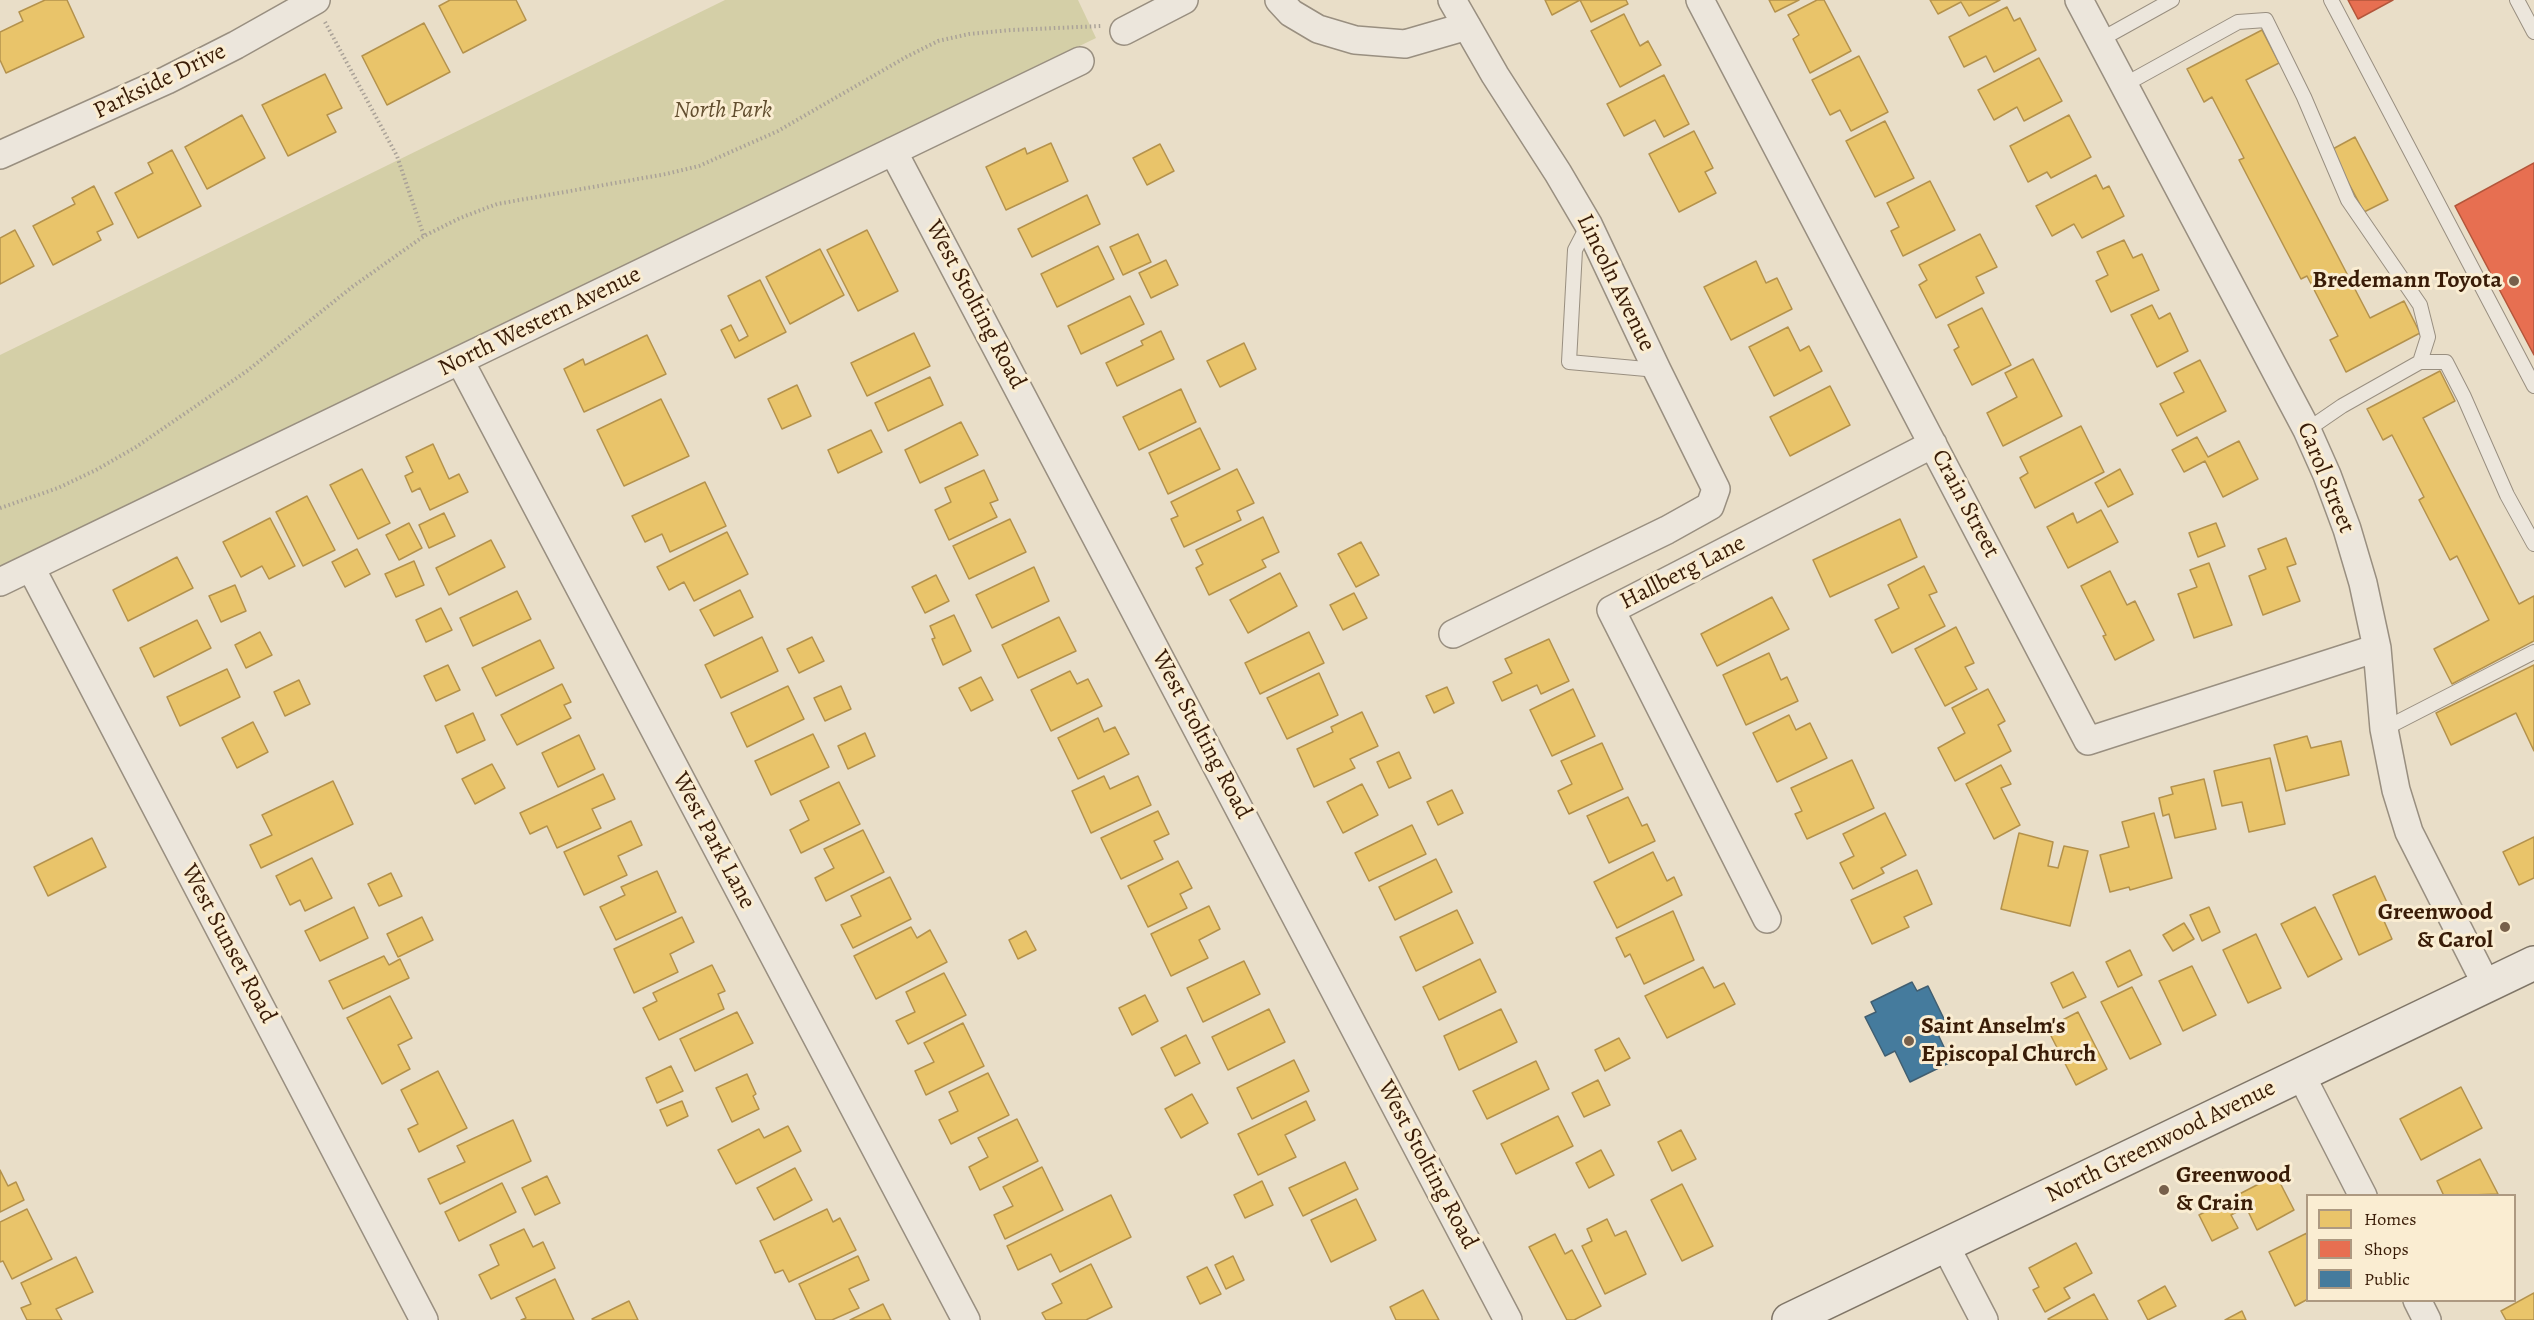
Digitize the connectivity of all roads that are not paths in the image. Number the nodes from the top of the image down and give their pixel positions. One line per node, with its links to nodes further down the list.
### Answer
1 (1184, 0): 11 (street)
2 (1279, 0): 10 (street)
3 (1452, 0): 10 (street, Lincoln Avenue)
4 (1700, 0): 24 (street, Crain Street)
5 (2079, 0): 13 (street, Carol Street)
6 (2172, 0): 13 (lane)
7 (2331, 0): 22 (lane)
8 (2517, 0): 12 (lane)
9 (315, 1): 17 (street, Parkside Drive)
10 (1467, 26): 18 (street, Lincoln Avenue)
11 (1130, 28)
12 (2534, 32)
13 (2100, 40): 15 (street, Carol Street)
14 (1080, 61): 16 (street, North Western Avenue)
15 (2124, 85): 20 (lane); 23 (street, Carol Street)
16 (893, 151): 19 (street, North Western Avenue); 43 (street, West Stolting Road)
17 (0, 155)
18 (1588, 224): 21 (street, Lincoln Avenue); 21 (lane)
19 (460, 361): 27 (street, North Western Avenue); 42 (street, West Park Lane)
20 (2420, 362): 23 (lane); 26 (lane)
21 (1656, 370): 25 (street, Lincoln Avenue)
22 (2534, 386)
23 (2307, 430): 31 (street, Carol Street)
24 (1934, 444): 28 (street, Hallberg Lane); 31 (street, Crain Street)
25 (1667, 530): 28 (street); 30 (street, Lincoln Avenue)
26 (2534, 544)
27 (31, 568): 29 (street, North Western Avenue); 41 (street, West Sunset Road)
28 (1690, 569): 34 (street, Hallberg Lane)
29 (0, 582)
30 (1453, 634)
31 (2377, 648): 33 (street, Carol Street)
32 (2534, 652): 33 (lane)
33 (2384, 729): 36 (street, Carol Street)
34 (1767, 919)
35 (2534, 963): 36 (main road, North Greenwood Avenue)
36 (2487, 986): 37 (main road, North Greenwood Avenue)
37 (2301, 1075): 38 (street); 39 (main road, North Greenwood Avenue)
38 (2362, 1194)
39 (1945, 1245): 44 (main road, North Greenwood Avenue); 45 (street)
40 (2418, 1302): 46 (street)
41 (424, 1320)
42 (966, 1320)
43 (1508, 1320)
44 (1789, 1320)
45 (1984, 1320)
46 (2427, 1320)

